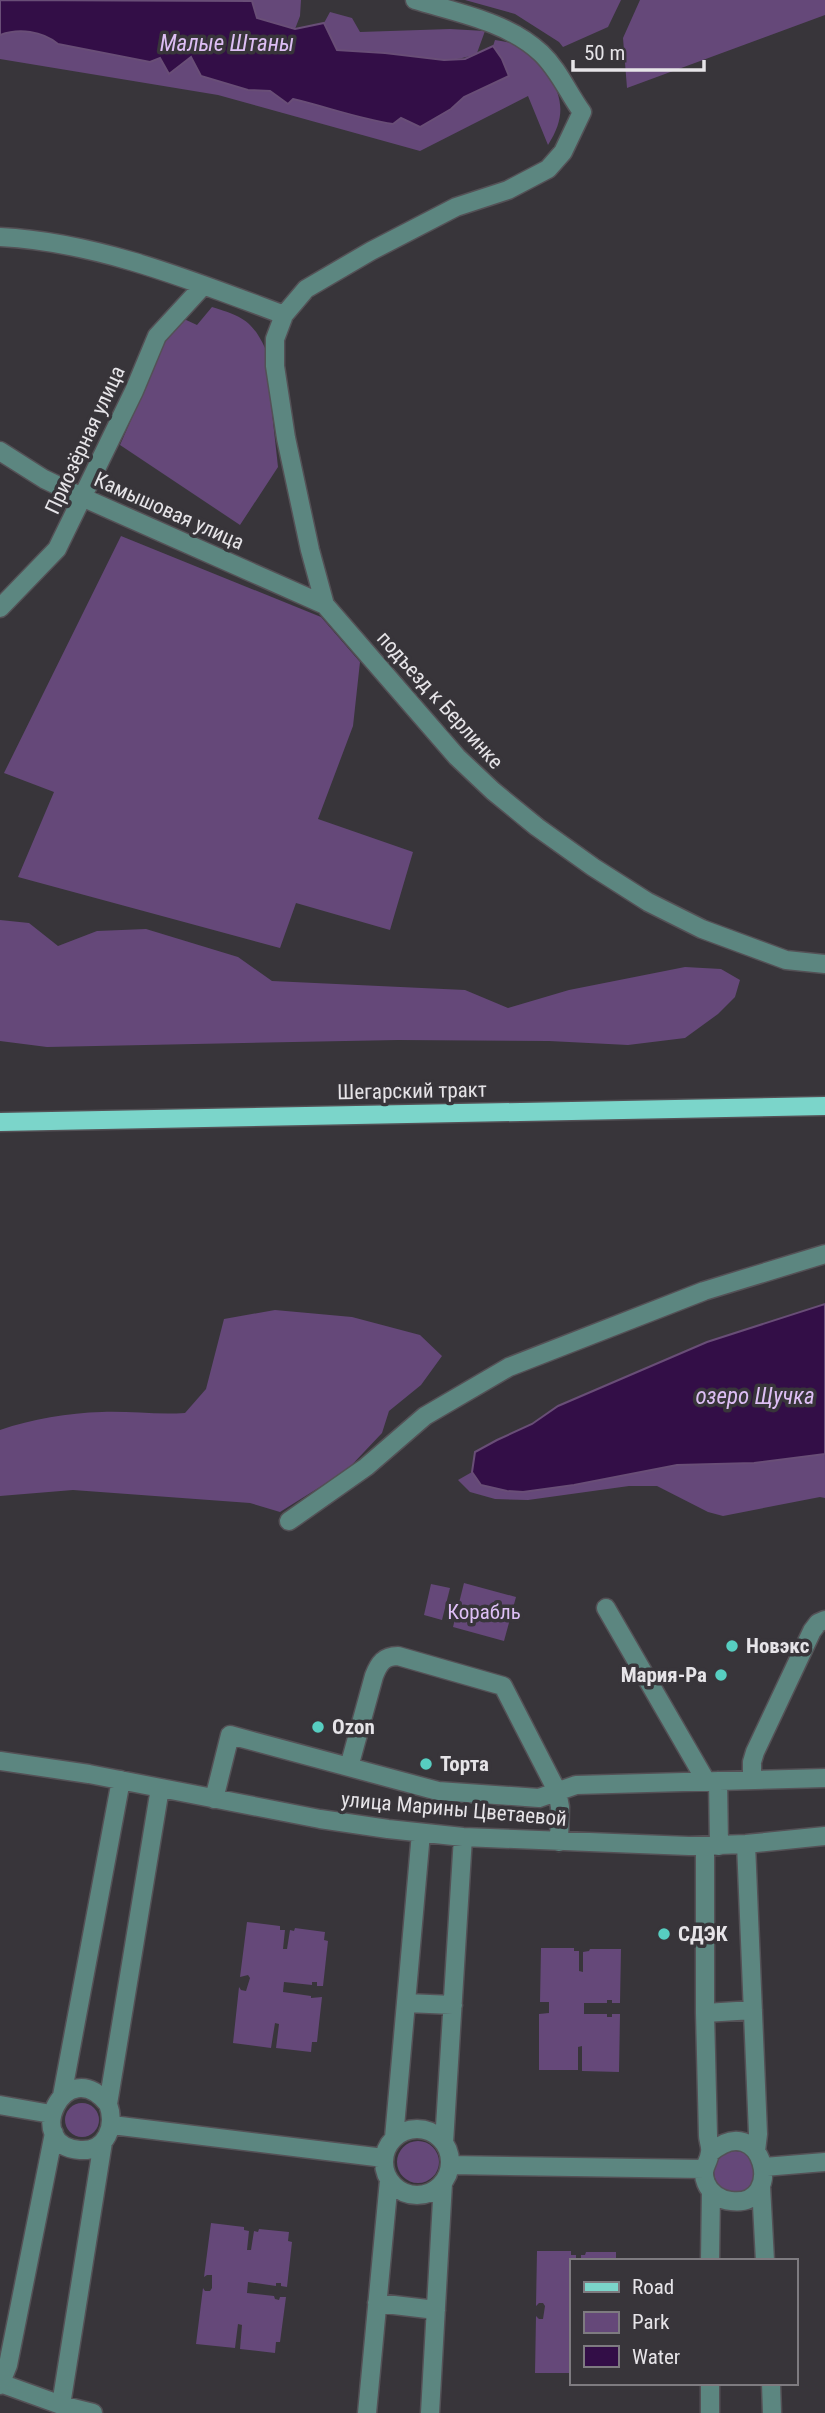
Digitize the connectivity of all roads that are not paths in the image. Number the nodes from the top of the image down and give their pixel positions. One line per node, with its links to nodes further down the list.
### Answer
1 (415, 0): 4 (street)
2 (0, 237): 3 (street)
3 (203, 286): 4 (street); 6 (street, Приозёрная улица)
4 (284, 315): 7 (street)
5 (0, 451): 6 (street, Камышовая улица)
6 (83, 498): 7 (street, Камышовая улица); 8 (street, Приозёрная улица)
7 (325, 605): 9 (street, подъезд к Берлинке)
8 (0, 608)
9 (825, 964)
10 (825, 1106): 11 (main road, Шегарский тракт)
11 (0, 1122)
12 (825, 1254): 13 (street)
13 (289, 1521)
14 (606, 1608): 21 (street)
15 (825, 1620): 20 (street)
16 (0, 1761): 19 (street, улица Марины Цветаевой)
17 (349, 1767): 23 (street); 23 (street); 24 (street)
18 (825, 1778): 20 (street)
19 (121, 1780): 22 (street, улица Марины Цветаевой); 35 (street)
20 (752, 1780): 21 (street)
21 (712, 1781): 23 (street); 30 (street)
22 (160, 1788): 24 (street, улица Марины Цветаевой); 36 (street)
23 (557, 1791): 28 (street)
24 (214, 1799): 25 (street, улица Марины Цветаевой)
25 (421, 1833): 27 (street, улица Марины Цветаевой); 31 (street)
26 (825, 1836): 29 (street, улица Марины Цветаевой)
27 (463, 1837): 28 (street, улица Марины Цветаевой); 32 (street)
28 (559, 1842): 30 (street, улица Марины Цветаевой)
29 (746, 1844): 30 (street, улица Марины Цветаевой); 33 (street)
30 (712, 1846): 34 (street)
31 (406, 2003): 32 (street); 41 (street)
32 (453, 2005): 43 (street)
33 (753, 2010): 34 (street); 45 (street)
34 (705, 2013): 46 (street)
35 (62, 2096): 36 (street); 38 (street)
36 (108, 2104): 39 (street)
37 (0, 2105): 38 (street)
38 (51, 2114): 40 (street)
39 (112, 2125): 42 (street); 44 (street)
40 (54, 2133): 42 (street); 57 (street)
41 (394, 2138): 43 (street); 44 (street)
42 (103, 2142): 60 (street)
43 (444, 2143): 48 (street)
44 (384, 2158): 49 (street)
45 (760, 2159): 46 (street); 47 (street); 51 (street)
46 (707, 2161): 48 (street); 52 (street)
47 (825, 2162)
48 (450, 2165): 50 (street)
49 (389, 2180): 50 (street); 55 (street)
50 (443, 2183): 56 (street)
51 (761, 2186): 52 (street); 54 (street)
52 (711, 2191): 53 (street)
53 (710, 2259)
54 (765, 2259)
55 (377, 2303): 56 (street); 62 (street)
56 (436, 2310): 63 (street)
57 (0, 2383): 60 (street)
58 (710, 2385): 64 (street)
59 (771, 2385): 65 (street)
60 (69, 2409): 61 (street)
61 (93, 2413)
62 (367, 2413)
63 (430, 2413)
64 (710, 2413)
65 (772, 2413)

